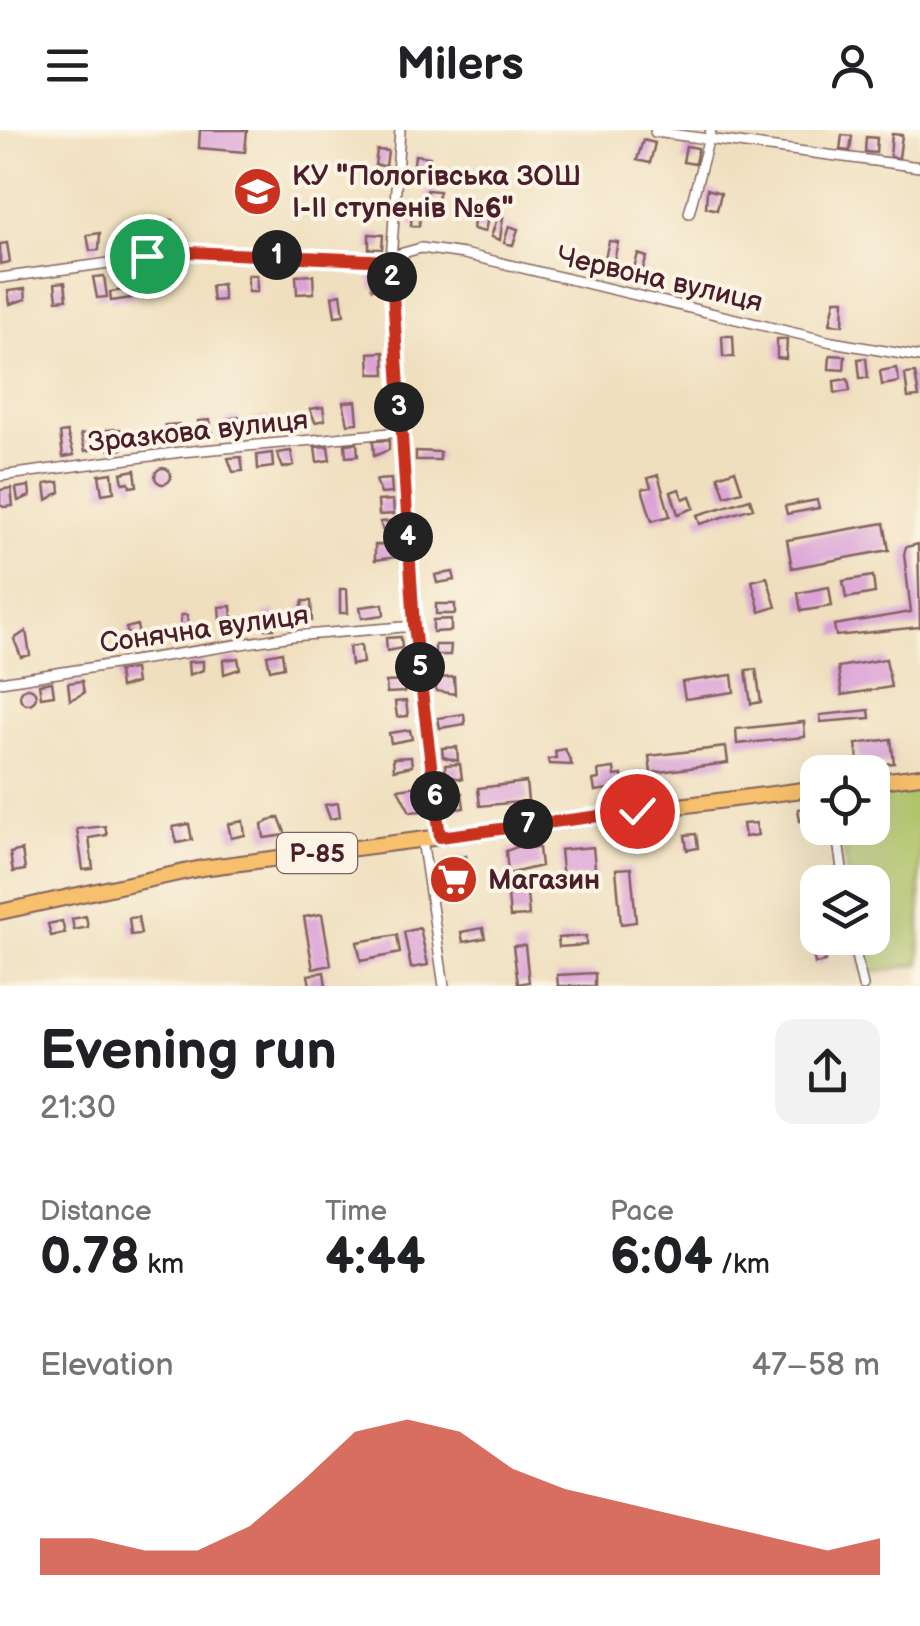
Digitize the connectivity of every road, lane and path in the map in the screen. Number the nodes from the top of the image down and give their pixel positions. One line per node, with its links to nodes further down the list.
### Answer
1 (400, 130): 6 (street)
2 (655, 132): 3 (street)
3 (710, 134): 4 (street); 5 (street)
4 (920, 167)
5 (689, 213)
6 (391, 258): 7 (street, Червона вулиця); 8 (street, Червона вулиця); 9 (street)
7 (0, 278)
8 (920, 357)
9 (401, 432): 10 (street, Зразкова вулиця); 11 (street)
10 (0, 476)
11 (414, 626): 12 (street, Сонячна вулиця); 16 (street)
12 (0, 682)
13 (920, 776): 14 (main road)
14 (890, 780)
15 (800, 790): 16 (main road, Р-85)
16 (440, 837): 17 (main road, Р-85)
17 (422, 839): 18 (main road, Р-85); 20 (street)
18 (0, 912)
19 (856, 955): 21 (street)
20 (444, 986)
21 (863, 986)

